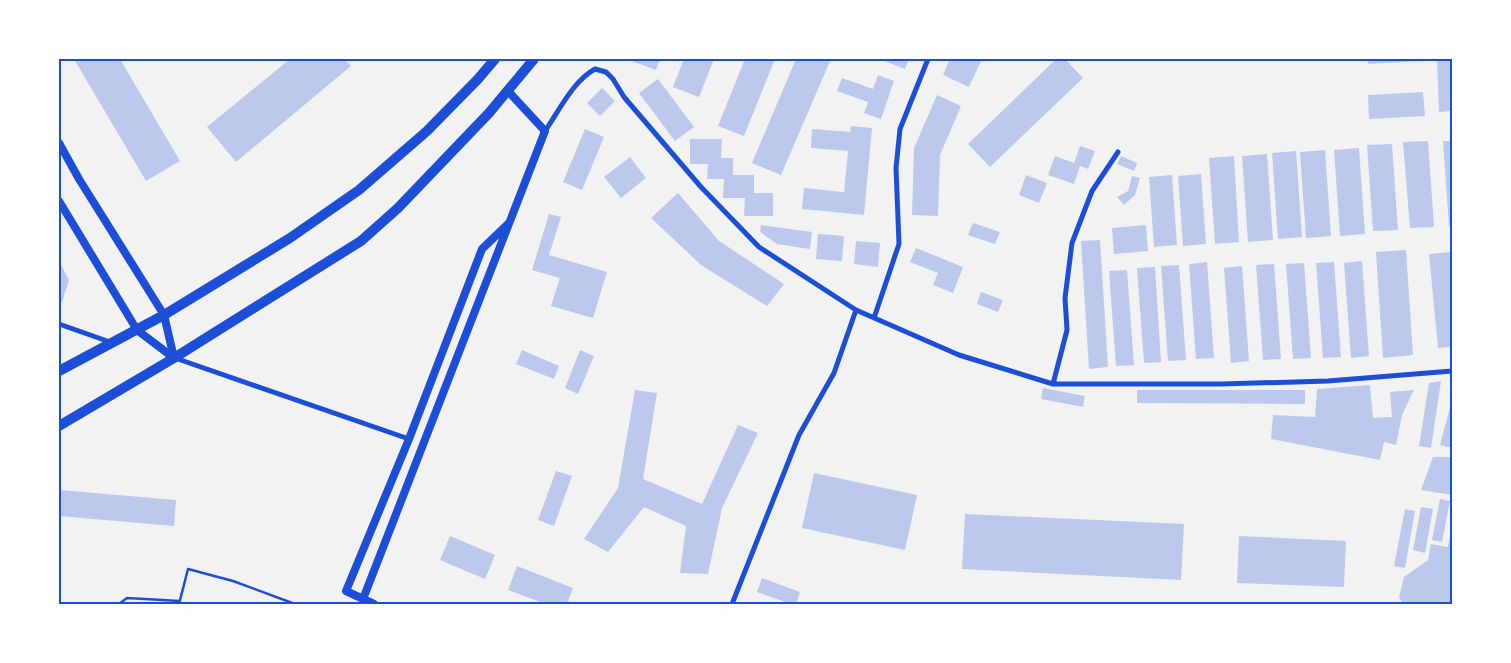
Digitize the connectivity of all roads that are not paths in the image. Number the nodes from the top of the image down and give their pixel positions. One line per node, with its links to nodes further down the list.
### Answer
1 (495, 59): 11 (main road)
2 (534, 59): 4 (main road)
3 (928, 59): 12 (street)
4 (508, 90): 5 (street); 16 (main road)
5 (546, 131): 9 (street); 10 (street)
6 (59, 143): 11 (street)
7 (1118, 152): 19 (street)
8 (59, 201): 14 (street)
9 (511, 221): 21 (street); 22 (street)
10 (856, 310): 12 (street); 24 (street)
11 (164, 315): 14 (main road); 16 (street)
12 (874, 318): 19 (street)
13 (59, 324): 15 (street)
14 (137, 330): 15 (main road); 16 (street)
15 (113, 343): 17 (main road)
16 (174, 358): 20 (main road); 21 (street)
17 (59, 371)
18 (1452, 371): 19 (street)
19 (1053, 384)
20 (59, 426)
21 (409, 439): 22 (street)
22 (363, 599): 23 (street)
23 (374, 604)
24 (732, 604)

